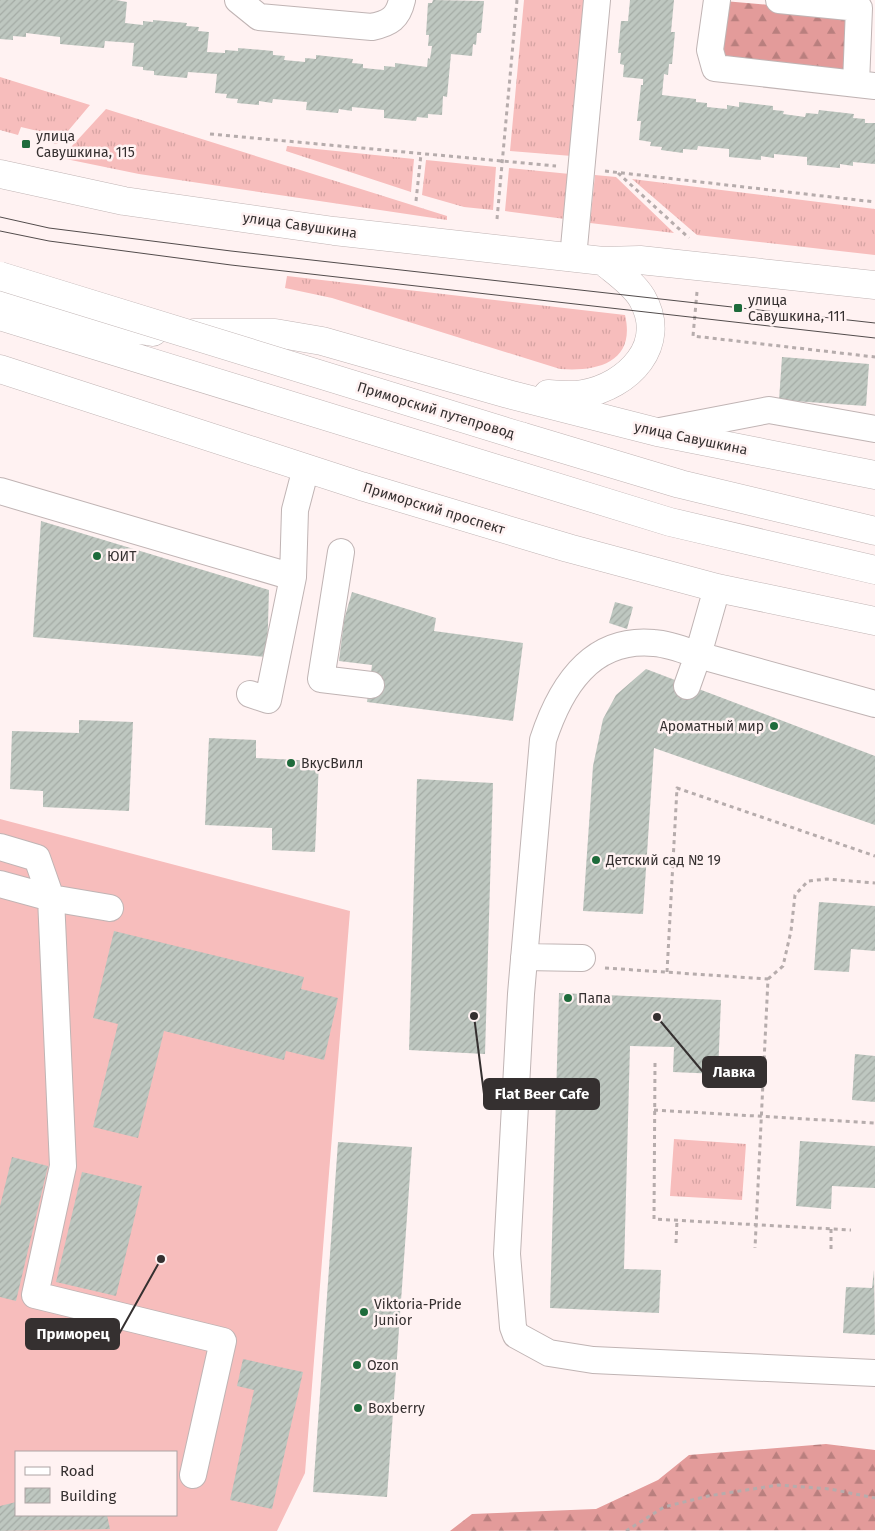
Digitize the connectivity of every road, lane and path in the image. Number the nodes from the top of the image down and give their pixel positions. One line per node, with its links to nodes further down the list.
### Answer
1 (238, 0): 2 (lane)
2 (402, 0)
3 (517, 0): 10 (path)
4 (597, 0): 11 (lane)
5 (716, 0): 7 (lane)
6 (779, 0): 7 (lane)
7 (865, 85)
8 (210, 134): 9 (path)
9 (421, 154): 10 (path); 14 (path)
10 (502, 161): 11 (path); 16 (path)
11 (581, 169): 12 (path); 18 (lane)
12 (617, 172): 15 (path); 17 (path)
13 (0, 174): 18 (main road, улица Савушкина)
14 (416, 202)
15 (875, 202)
16 (497, 219)
17 (693, 242)
18 (573, 258): 19 (main road, улица Савушкина)
19 (602, 261): 21 (main road, улица Савушкина); 27 (main road, улица Савушкина)
20 (0, 276): 33 (main road, Приморский путепровод, bridge)
21 (875, 285)
22 (698, 286): 25 (path)
23 (0, 290): 27 (main road, улица Савушкина)
24 (0, 316): 35 (main road)
25 (875, 357)
26 (0, 369): 30 (main road, Приморский проспект)
27 (508, 394): 29 (main road, улица Савушкина)
28 (875, 429): 29 (lane)
29 (657, 432): 31 (main road, улица Савушкина)
30 (306, 468): 36 (lane); 37 (main road, Приморский проспект)
31 (875, 475)
32 (0, 491): 36 (lane)
33 (875, 531)
34 (341, 552): 40 (lane)
35 (875, 570)
36 (293, 577): 42 (lane)
37 (717, 588): 38 (main road, Приморский проспект); 39 (lane)
38 (875, 621)
39 (698, 655): 41 (lane); 43 (lane); 50 (lane)
40 (371, 685)
41 (687, 686)
42 (250, 694)
43 (875, 704)
44 (0, 847): 48 (lane)
45 (875, 856): 52 (path)
46 (875, 882): 53 (path)
47 (0, 884): 48 (lane)
48 (51, 898): 49 (lane); 66 (lane)
49 (110, 908)
50 (524, 957): 51 (lane); 65 (lane)
51 (590, 963): 52 (path)
52 (667, 972): 53 (path)
53 (768, 979): 56 (path)
54 (655, 1063): 55 (path)
55 (654, 1110): 56 (path); 58 (path)
56 (762, 1116): 57 (path); 59 (path)
57 (875, 1123)
58 (677, 1220): 59 (path); 62 (path)
59 (756, 1225): 60 (path); 63 (path)
60 (831, 1229): 61 (path); 64 (path)
61 (851, 1230)
62 (676, 1244)
63 (755, 1248)
64 (831, 1252)
65 (875, 1373)
66 (193, 1475)
67 (875, 1498): 68 (path)
68 (626, 1531)

